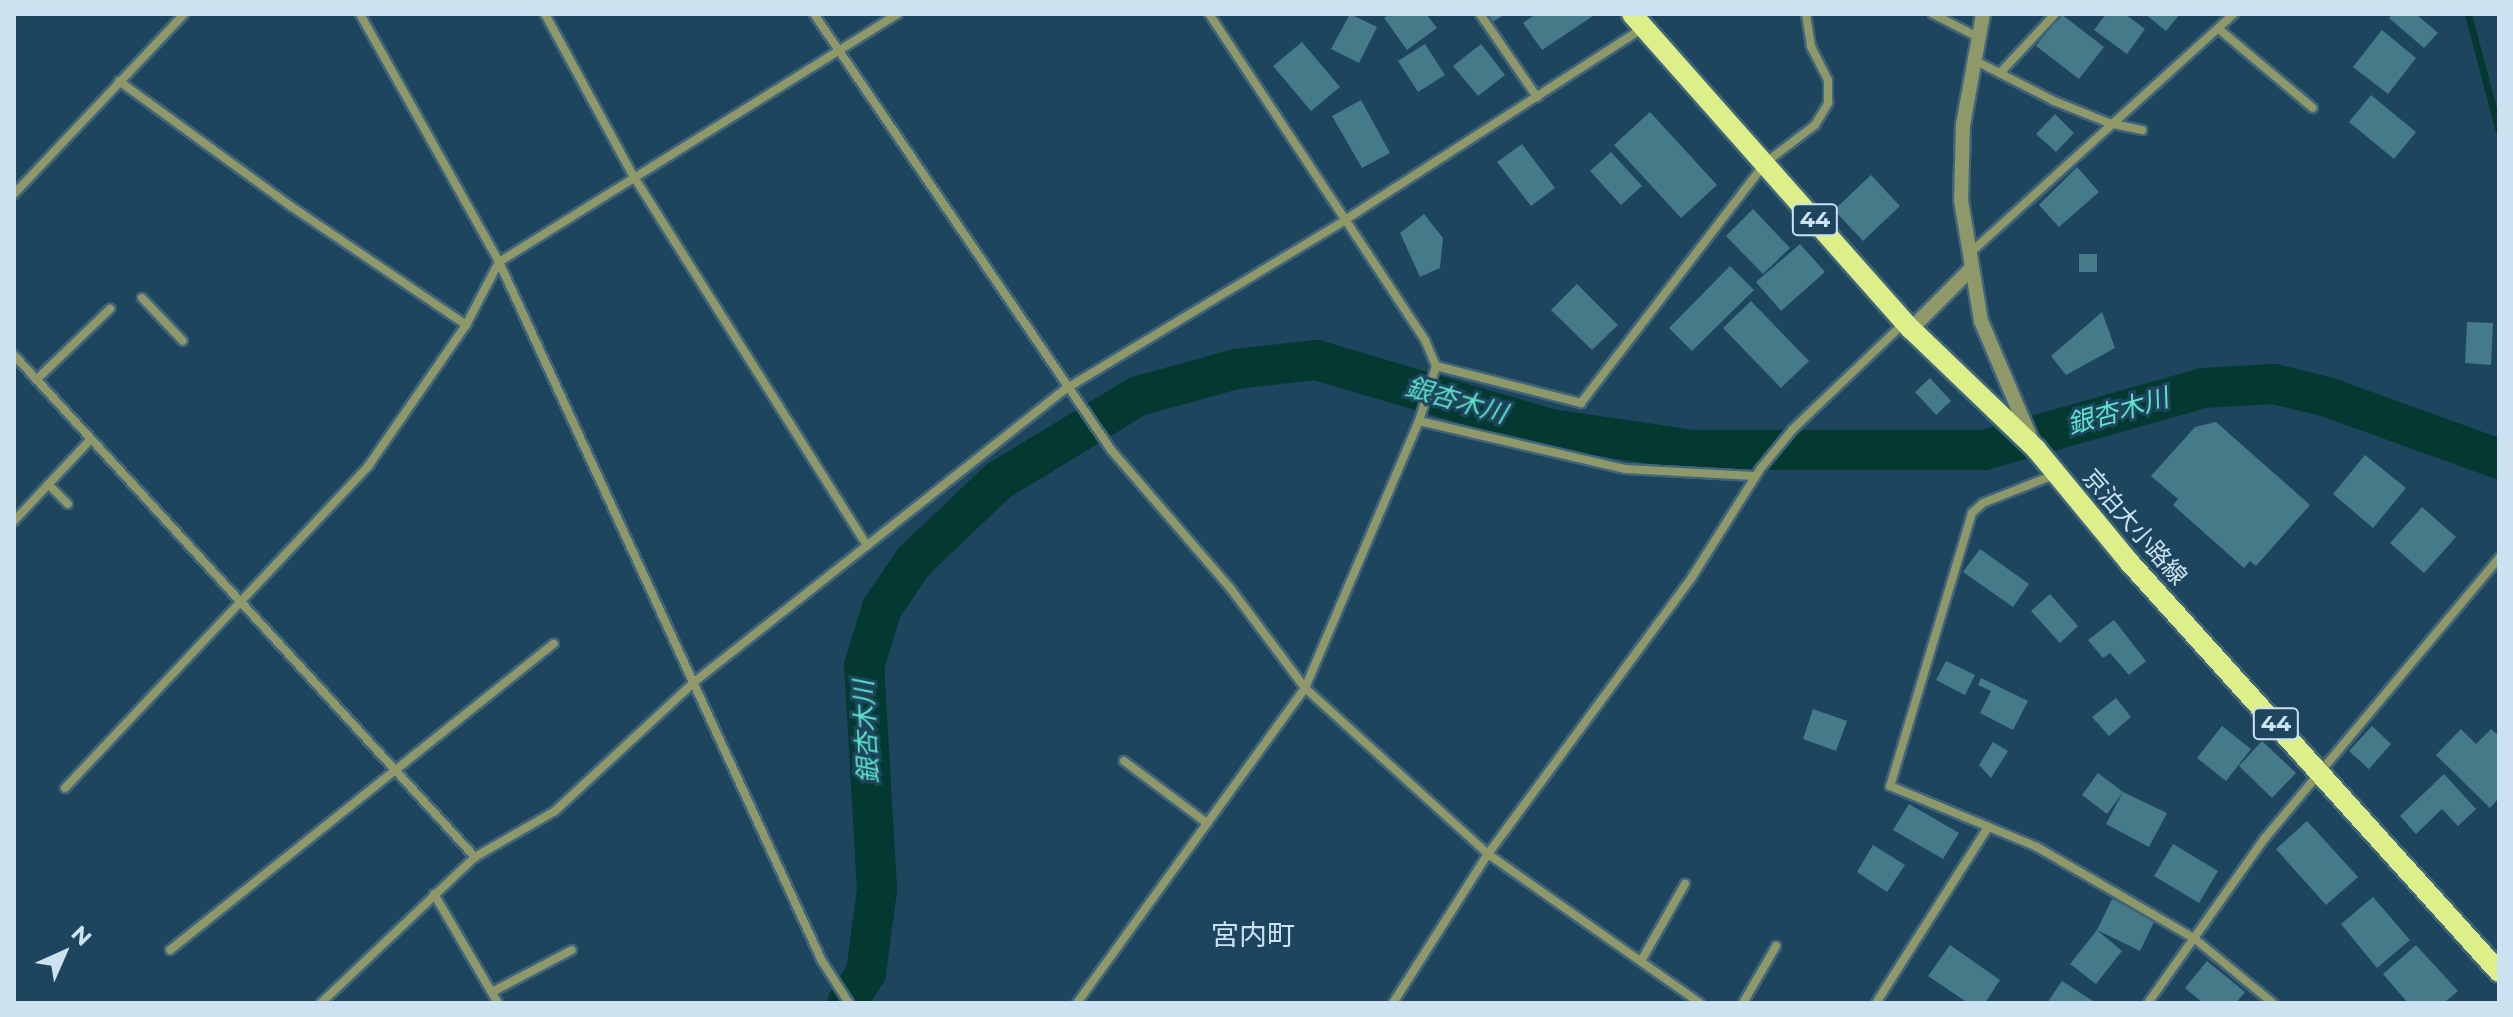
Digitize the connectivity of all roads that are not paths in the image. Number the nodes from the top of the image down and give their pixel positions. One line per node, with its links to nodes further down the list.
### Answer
1 (184, 14): 19 (street)
2 (360, 14): 29 (street)
3 (545, 14): 25 (street)
4 (814, 14): 16 (street)
5 (897, 14): 16 (street)
6 (1209, 14): 27 (street)
7 (1480, 14): 20 (street)
8 (1806, 14): 24 (street)
9 (1933, 14): 15 (street)
10 (1983, 14): 15 (street)
11 (2055, 14): 18 (street)
12 (2234, 14): 14 (street)
13 (1638, 21): 20 (street); 24 (main road, 京泊大小路線 / 44)
14 (2220, 30): 21 (street); 22 (street)
15 (1978, 37): 17 (street)
16 (837, 48): 25 (street); 39 (street)
17 (1972, 59): 18 (street); 28 (street)
18 (2000, 73): 22 (street)
19 (119, 81): 26 (street); 33 (street)
20 (1537, 97): 27 (street)
21 (2313, 108)
22 (2109, 123): 23 (street); 28 (street)
23 (2142, 130)
24 (1765, 163): 34 (main road, 京泊大小路線 / 44); 37 (street)
25 (634, 177): 29 (street); 48 (street)
26 (14, 194)
27 (1345, 220): 37 (street); 39 (street)
28 (1968, 255): 30 (street)
29 (499, 262): 33 (street); 52 (street)
30 (1970, 270): 34 (street); 40 (street)
31 (142, 298): 35 (street)
32 (110, 309): 38 (street)
33 (466, 325): 50 (street)
34 (1908, 326): 40 (main road, 京泊大小路線 / 44); 44 (street)
35 (183, 341)
36 (14, 355): 38 (street)
37 (1436, 366): 41 (street)
38 (36, 380): 42 (street)
39 (1067, 388): 48 (street); 53 (street)
40 (2012, 420): 43 (main road, 京泊大小路線 / 44)
41 (1419, 421): 44 (street); 53 (street)
42 (89, 441): 45 (street); 50 (street)
43 (2046, 461): 56 (main road, 京泊大小路線 / 44); 59 (street)
44 (1758, 472): 60 (street)
45 (48, 484): 46 (street); 47 (street)
46 (68, 504)
47 (14, 521)
48 (867, 546): 52 (street)
49 (2499, 558): 56 (street)
50 (244, 601): 55 (street); 57 (street)
51 (554, 644): 55 (street)
52 (693, 683): 61 (street); 73 (street)
53 (1305, 688): 58 (street); 60 (street)
54 (1124, 761): 58 (street)
55 (396, 770): 61 (street); 66 (street)
56 (2319, 772): 64 (street); 69 (main road, 京泊大小路線 / 44)
57 (65, 788)
58 (1207, 823): 74 (street)
59 (1988, 827): 64 (street); 78 (street)
60 (1488, 854): 68 (street); 75 (street)
61 (475, 857): 63 (street)
62 (1685, 884): 68 (street)
63 (434, 894): 70 (street); 71 (street)
64 (2195, 939): 79 (street); 80 (street)
65 (1776, 946): 77 (street)
66 (170, 950)
67 (572, 950): 70 (street)
68 (1641, 961): 76 (street)
69 (2499, 972)
70 (492, 992): 72 (street)
71 (321, 1003)
72 (498, 1003)
73 (849, 1003)
74 (1077, 1003)
75 (1393, 1003)
76 (1700, 1003)
77 (1743, 1003)
78 (1876, 1003)
79 (2148, 1003)
80 (2273, 1003)

